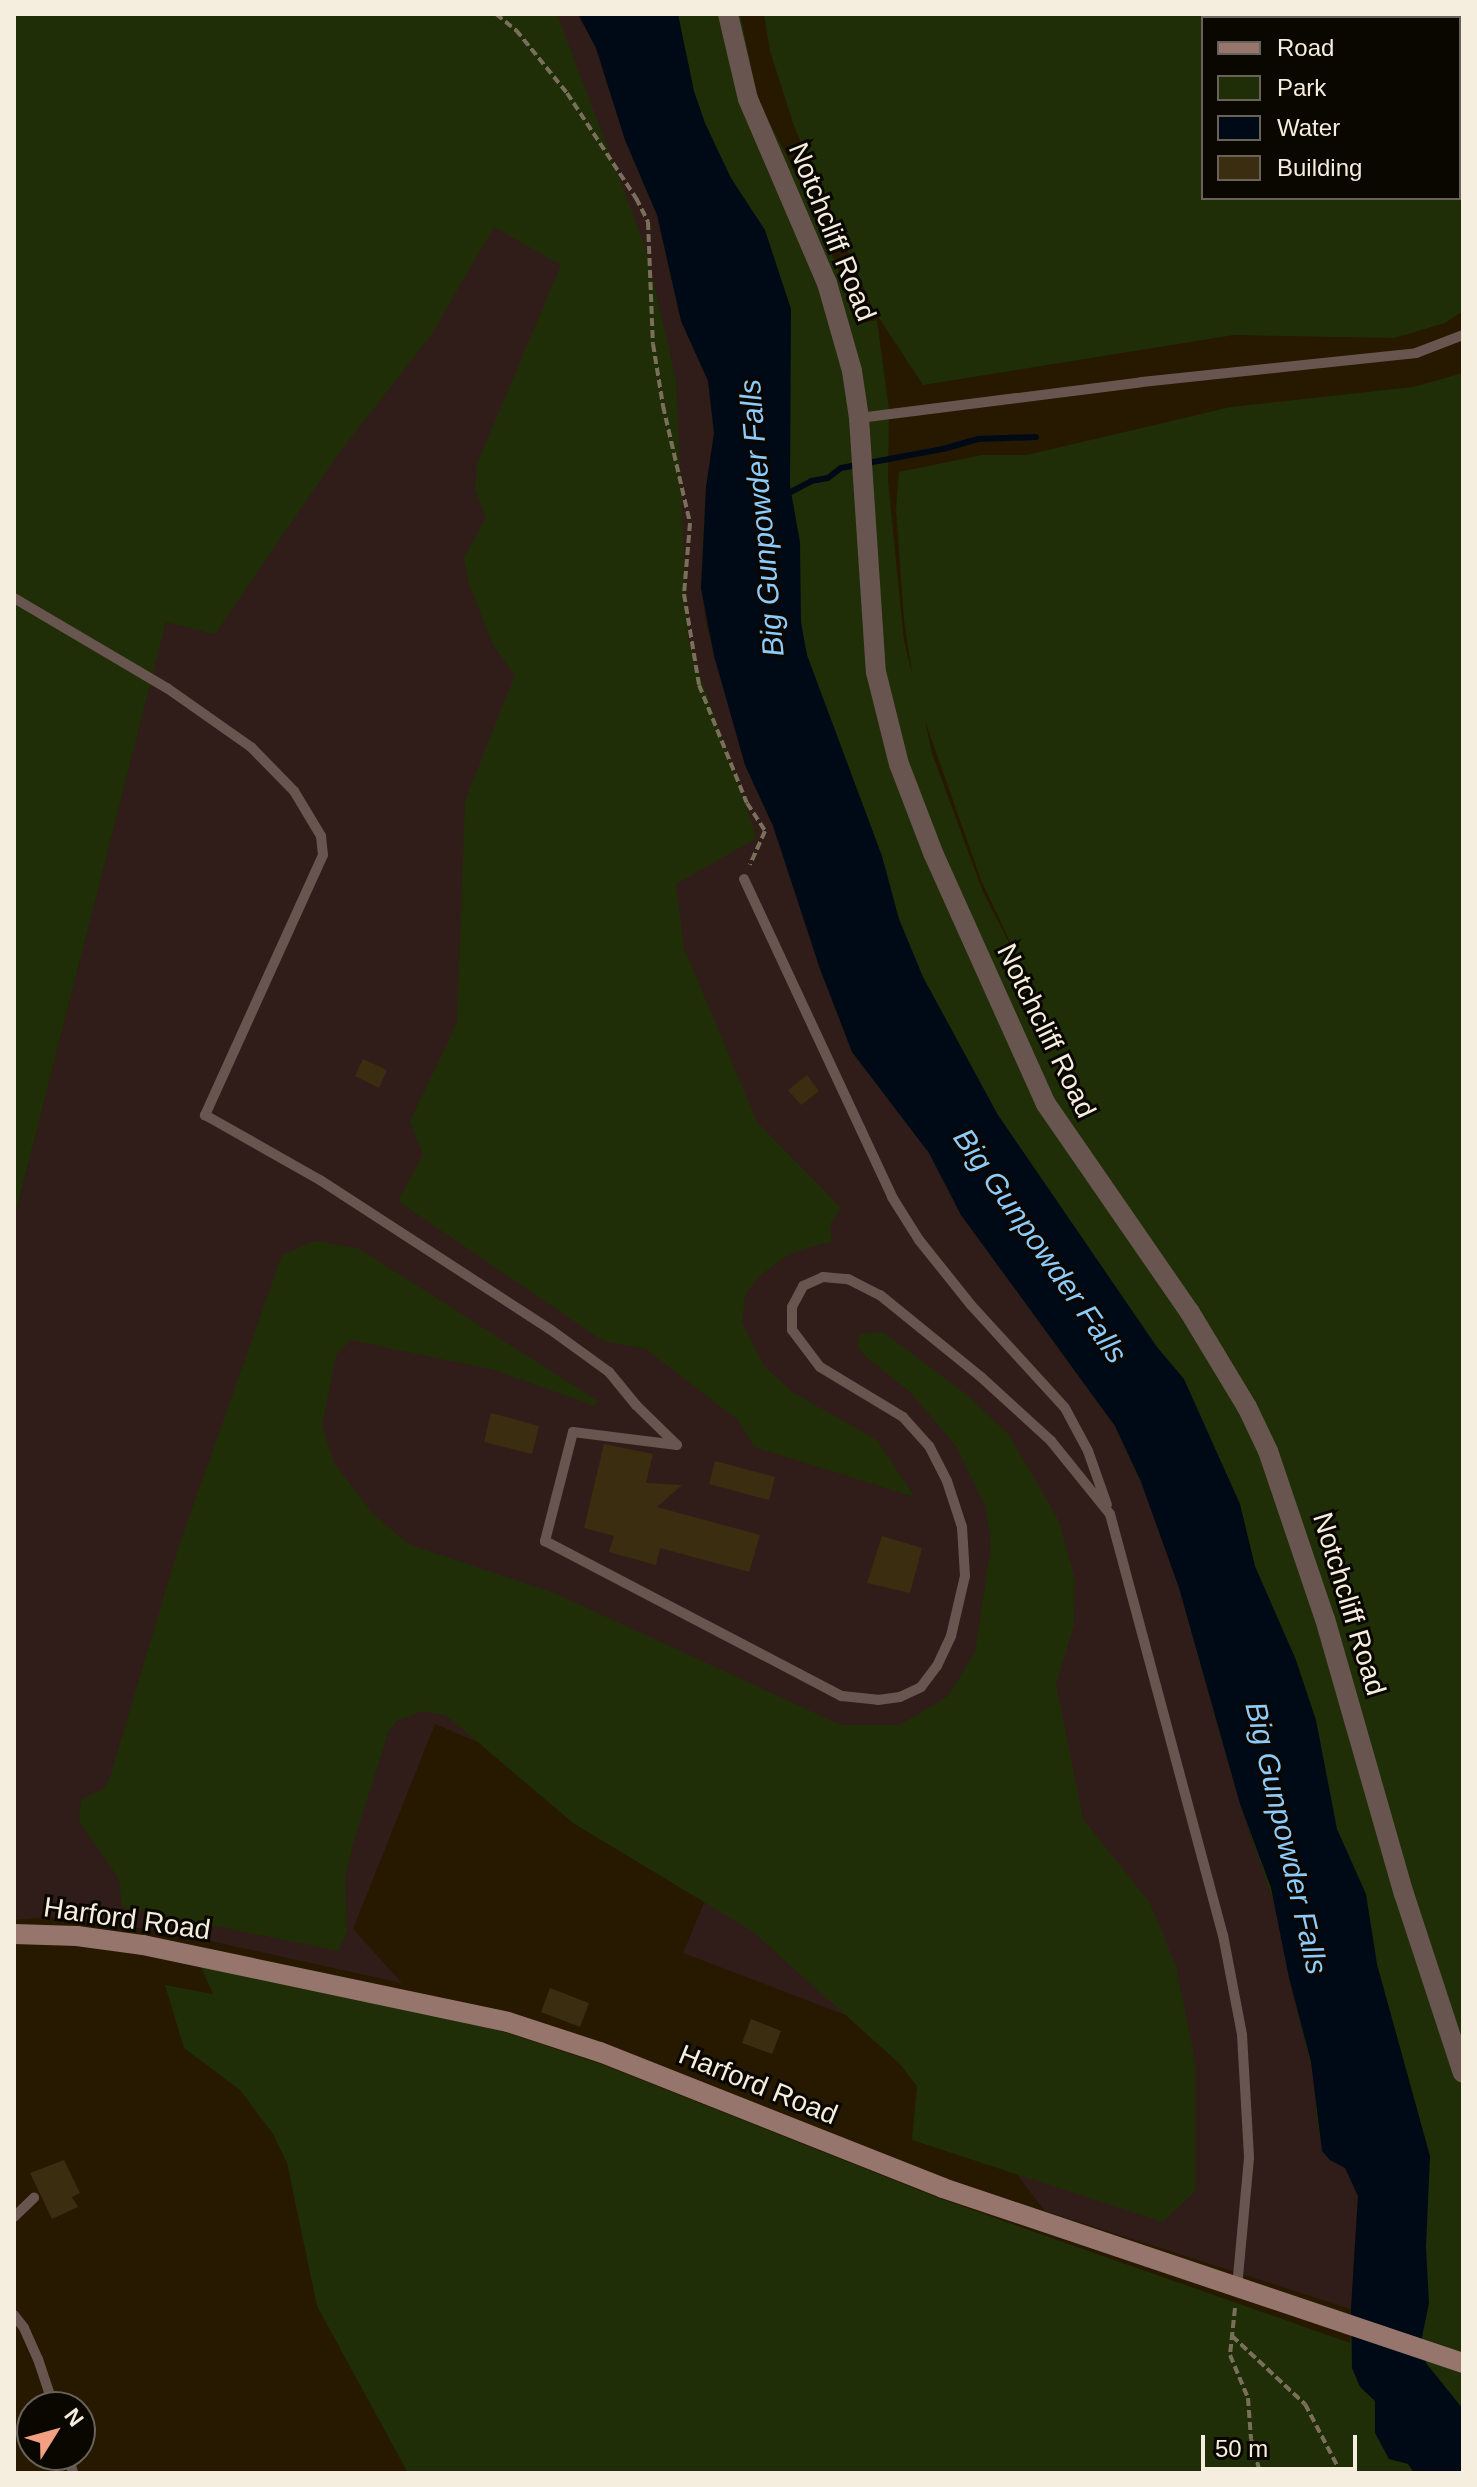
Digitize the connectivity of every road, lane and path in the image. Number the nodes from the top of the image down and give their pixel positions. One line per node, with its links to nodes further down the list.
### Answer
1 (496, 14): 6 (path)
2 (728, 14): 4 (street, Notchcliff Road)
3 (1463, 335): 4 (lane)
4 (859, 418): 9 (street, Notchcliff Road)
5 (14, 598): 7 (lane)
6 (744, 879): 7 (lane)
7 (1110, 1514): 12 (lane)
8 (14, 1934): 12 (main road, Harford Road)
9 (1463, 2073)
10 (34, 2198): 11 (lane)
11 (14, 2217)
12 (1237, 2288): 14 (path); 15 (main road, Harford Road)
13 (14, 2315): 16 (lane)
14 (1232, 2336): 17 (path); 18 (path)
15 (1457, 2361)
16 (49, 2391)
17 (1260, 2473)
18 (1341, 2473)

